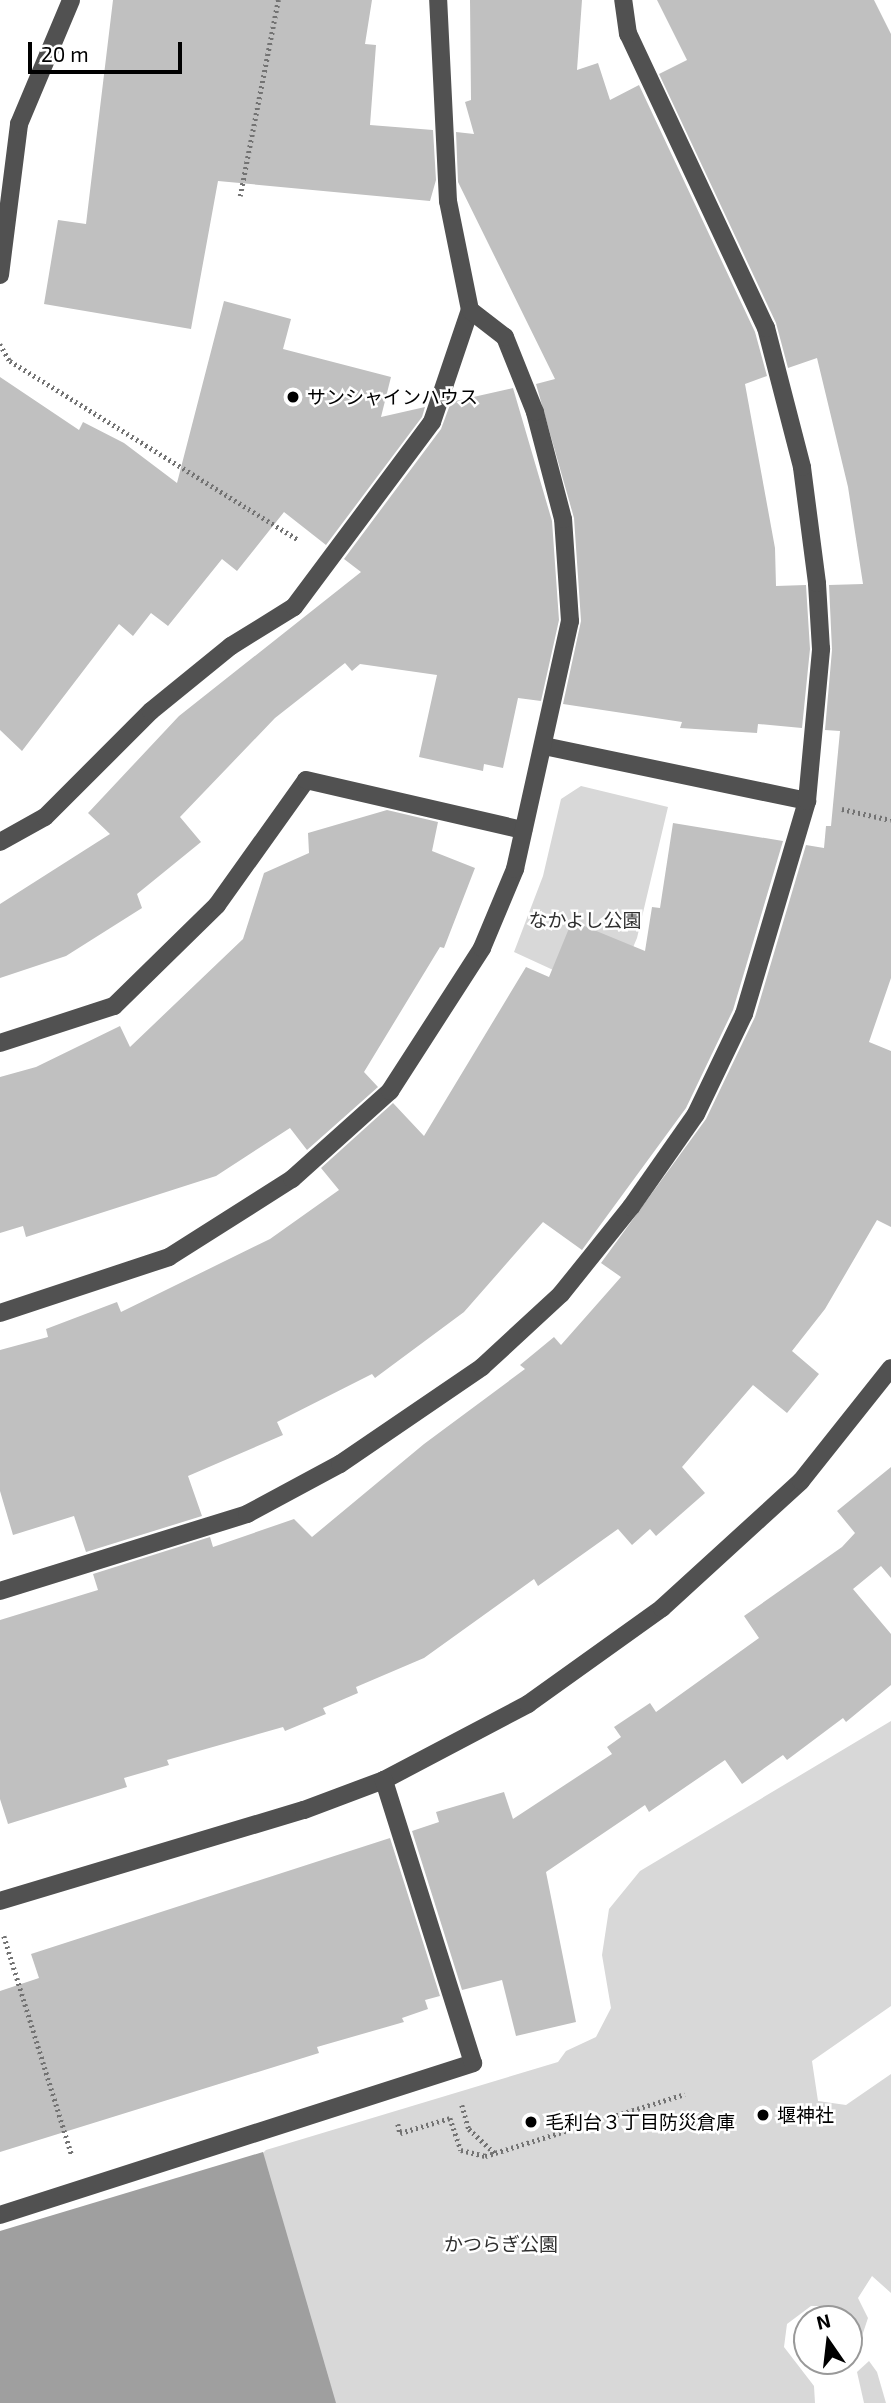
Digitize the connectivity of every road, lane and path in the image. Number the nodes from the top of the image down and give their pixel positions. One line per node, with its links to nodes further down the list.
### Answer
1 (71, 0): 6 (street)
2 (278, 0): 5 (path)
3 (438, 0): 7 (street)
4 (623, 0): 11 (street)
5 (240, 196)
6 (0, 275)
7 (470, 310): 9 (street); 10 (street)
8 (0, 344): 9 (path)
9 (330, 558): 14 (street)
10 (544, 746): 11 (street); 13 (street)
11 (807, 802): 12 (path); 18 (street)
12 (891, 820)
13 (523, 830): 15 (street); 16 (street)
14 (0, 842)
15 (0, 1043)
16 (0, 1312)
17 (891, 1368): 19 (street)
18 (0, 1591)
19 (384, 1780): 20 (street); 26 (street)
20 (0, 1901)
21 (4, 1935): 26 (path)
22 (685, 2094): 25 (path)
23 (469, 2129): 25 (path)
24 (455, 2133): 25 (path)
25 (496, 2153)
26 (83, 2189): 27 (street)
27 (0, 2215)

